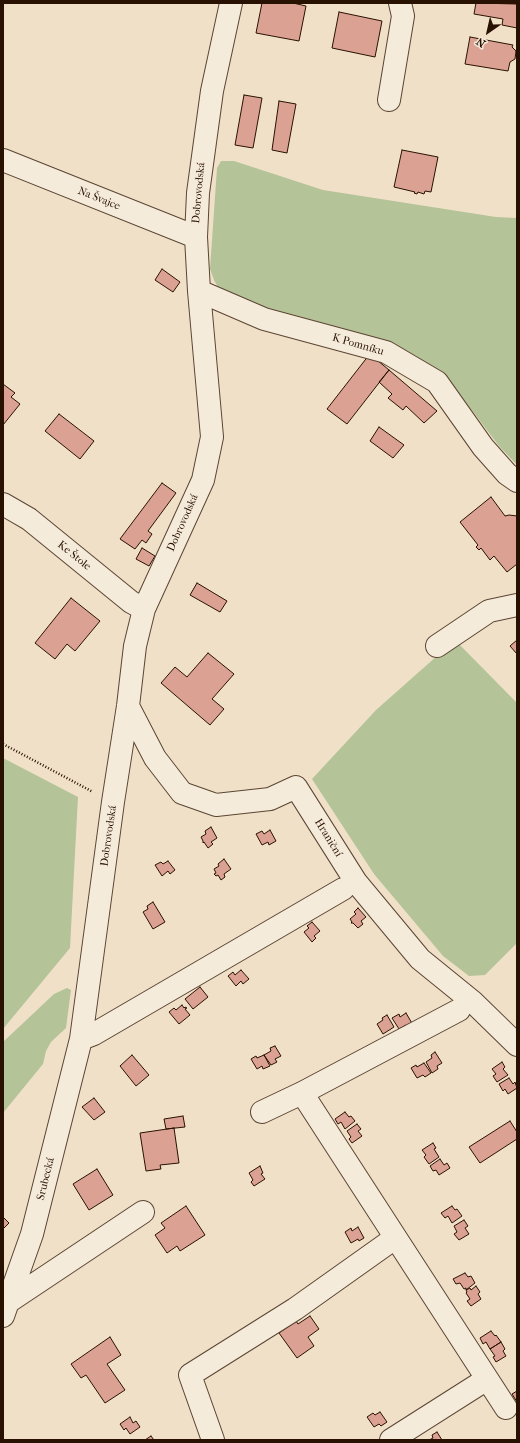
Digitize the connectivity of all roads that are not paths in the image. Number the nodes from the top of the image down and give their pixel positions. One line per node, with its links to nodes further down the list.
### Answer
1 (231, 3): 5 (street, Dobrovodská)
2 (400, 3): 3 (street)
3 (389, 100)
4 (3, 160): 5 (street, Na Švajce)
5 (196, 237): 6 (street, Dobrovodská)
6 (199, 291): 7 (street, K Pomníku); 10 (street, Dobrovodská)
7 (517, 481)
8 (3, 504): 10 (street, Ke Štole)
9 (517, 605): 11 (street)
10 (144, 609): 12 (street, Dobrovodská)
11 (437, 646)
12 (128, 706): 15 (street, Dobrovodská); 16 (street, Hraniční)
13 (343, 889): 15 (street)
14 (459, 1010): 17 (street)
15 (81, 1039): 21 (street, Srubecká)
16 (517, 1045)
17 (302, 1093): 18 (street); 20 (street)
18 (262, 1112)
19 (143, 1212): 21 (street)
20 (395, 1238): 22 (street); 24 (street)
21 (6, 1309)
22 (487, 1379): 23 (street); 25 (street)
23 (506, 1408)
24 (213, 1440)
25 (391, 1440)

